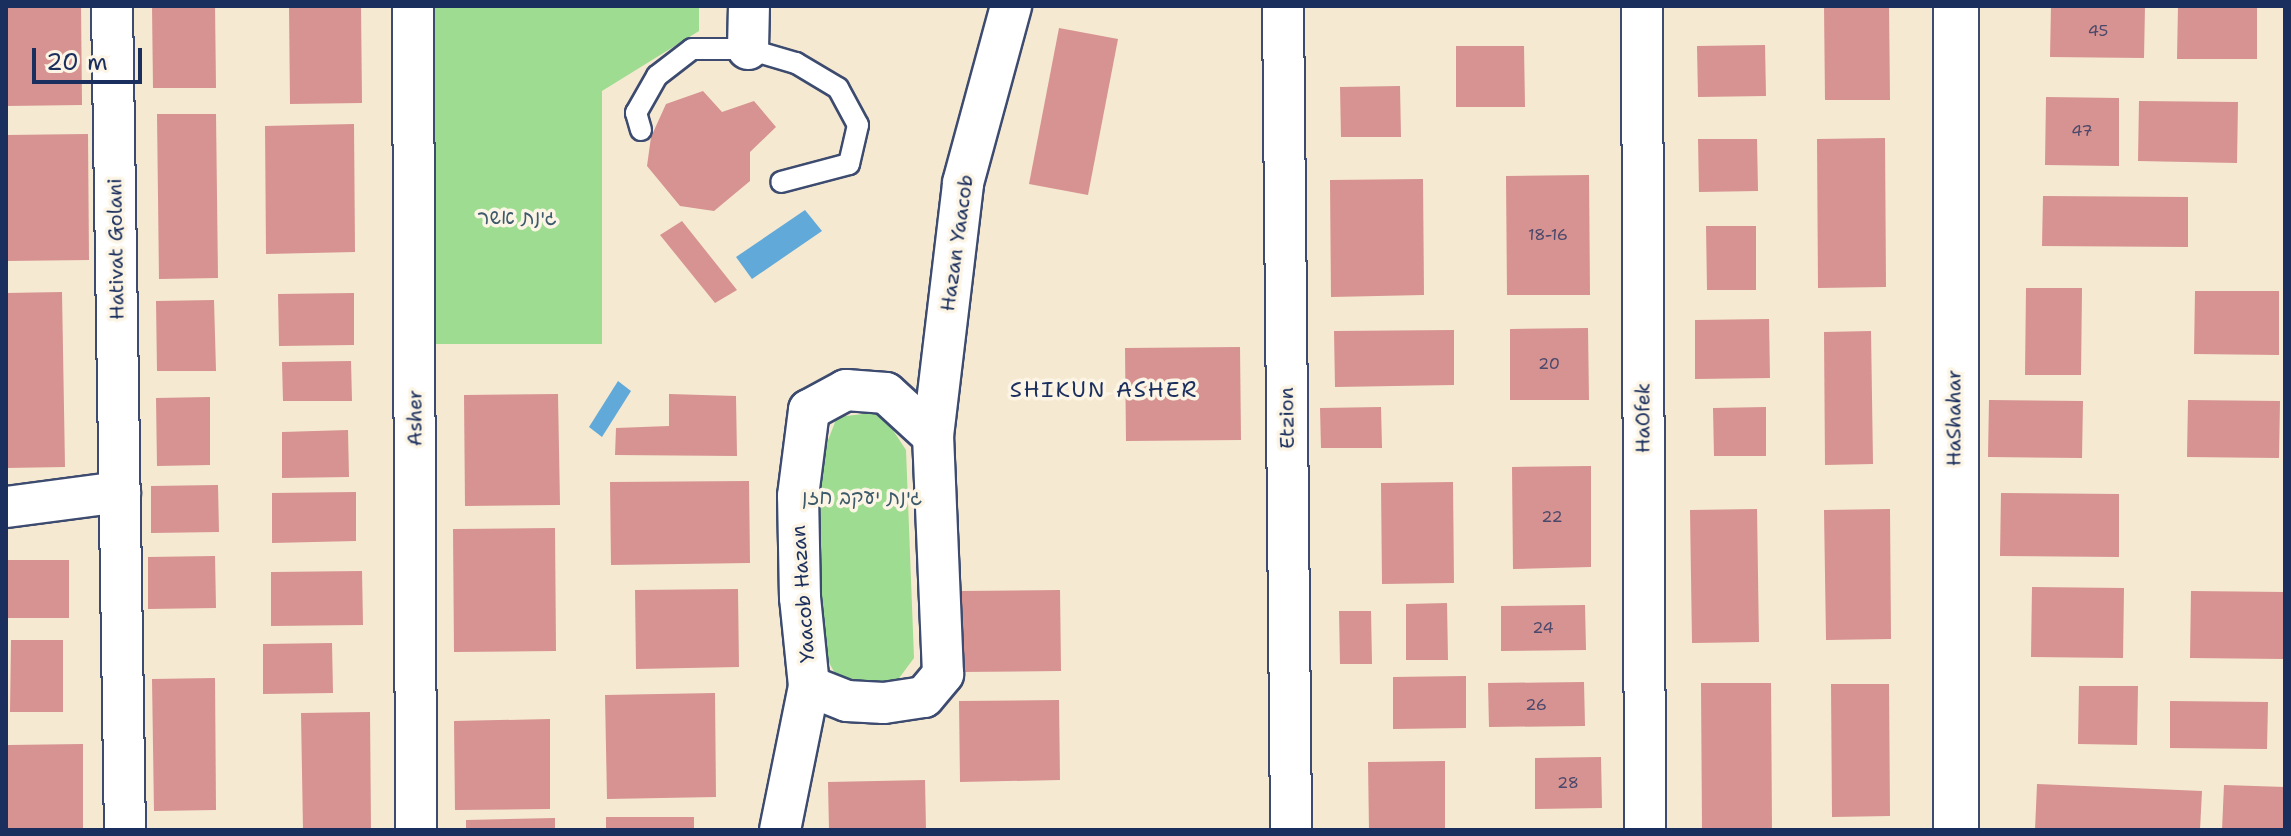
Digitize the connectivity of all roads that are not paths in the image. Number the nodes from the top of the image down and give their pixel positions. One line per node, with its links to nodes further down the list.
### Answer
1 (112, 6): 12 (street, Hativat Golani)
2 (413, 6): 16 (street, Asher)
3 (749, 6): 8 (street)
4 (1011, 6): 11 (street, Hazan Yaacob)
5 (1283, 6): 18 (street, Etzion)
6 (1642, 6): 19 (street, HaOfek)
7 (1956, 6): 20 (street, HaShahar)
8 (748, 49): 9 (lane); 10 (lane)
9 (641, 130)
10 (781, 182)
11 (933, 436): 14 (street, Yaacob Hazan); 14 (street, Yaacob Hazan)
12 (120, 492): 13 (street); 15 (street, Hativat Golani)
13 (6, 507)
14 (809, 686): 17 (street)
15 (125, 830)
16 (416, 830)
17 (780, 830)
18 (1291, 830)
19 (1645, 830)
20 (1956, 830)

